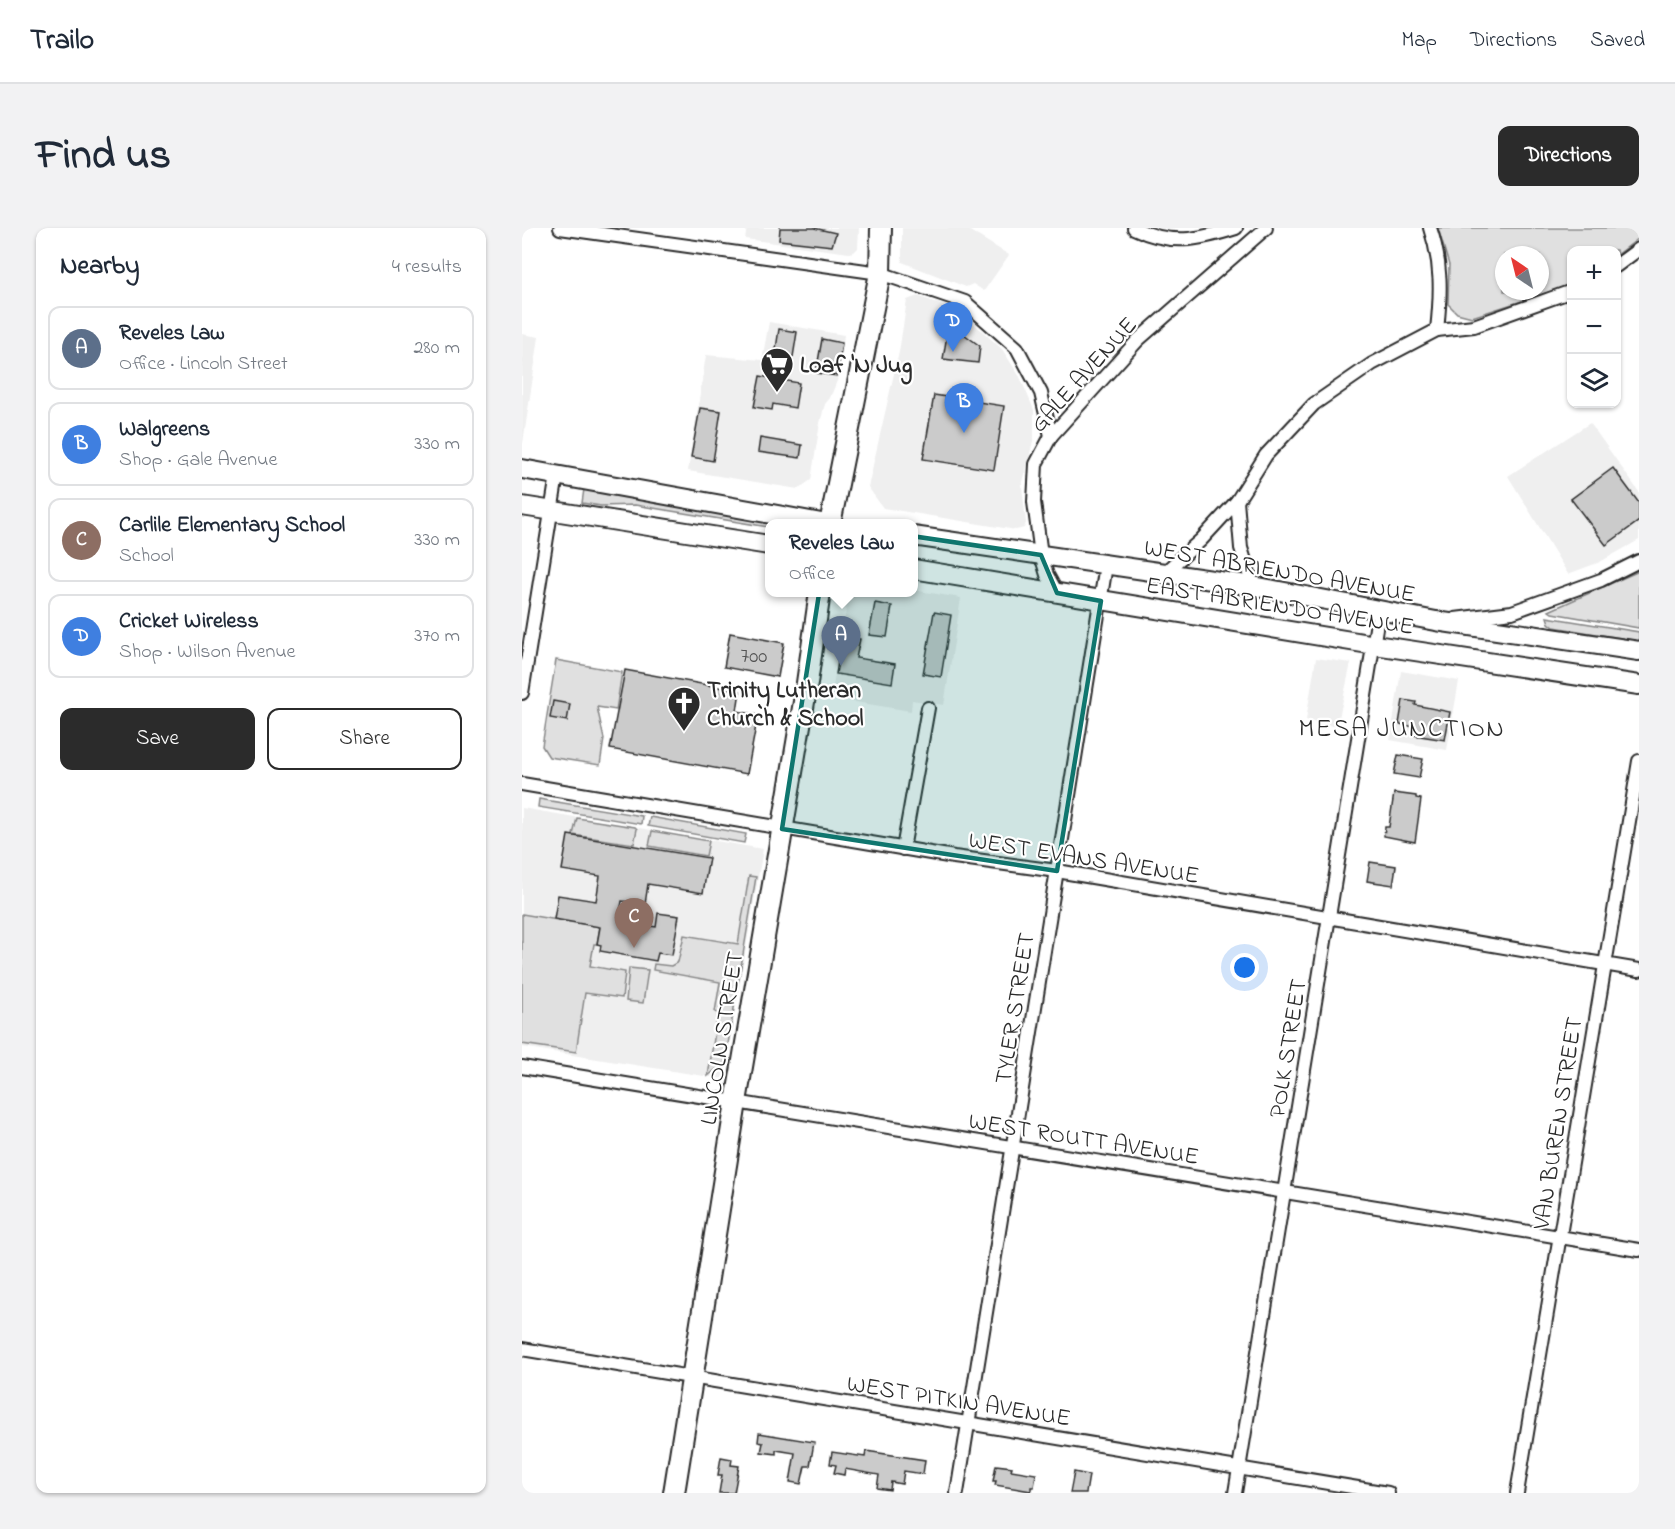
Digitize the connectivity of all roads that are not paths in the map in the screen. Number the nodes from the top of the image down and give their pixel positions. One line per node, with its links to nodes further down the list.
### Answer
1 (561, 228): 10 (street)
2 (881, 228): 10 (main road)
3 (1134, 228): 7 (street)
4 (1236, 228): 7 (street)
5 (1266, 228): 13 (street, GALE AVENUE)
6 (1430, 228): 12 (street)
7 (1148, 231)
8 (1639, 249): 9 (street)
9 (1621, 263)
10 (880, 273): 13 (street); 20 (main road)
11 (1567, 293): 12 (street)
12 (1437, 330): 16 (street)
13 (1051, 436): 23 (street, GALE AVENUE)
14 (522, 469): 15 (main road)
15 (557, 475): 18 (street); 19 (main road)
16 (1237, 501): 27 (street); 28 (street)
17 (522, 506): 18 (main road)
18 (552, 512): 22 (main road); 37 (street)
19 (801, 519)
20 (830, 519)
21 (918, 537): 23 (main road, WEST ABRIENDO AVENUE)
22 (765, 544)
23 (1041, 555): 25 (main road, WEST ABRIENDO AVENUE); 29 (street, GALE AVENUE)
24 (1639, 561): 33 (street)
25 (1106, 565): 27 (main road, WEST ABRIENDO AVENUE); 31 (street, TYLER STREET)
26 (918, 570): 29 (main road, EAST ABRIENDO AVENUE)
27 (1164, 573): 28 (main road, WEST ABRIENDO AVENUE)
28 (1253, 586): 32 (main road, WEST ABRIENDO AVENUE)
29 (1056, 593): 31 (main road, EAST ABRIENDO AVENUE)
30 (819, 597): 41 (main road, LINCOLN STREET)
31 (1101, 601): 34 (main road, EAST ABRIENDO AVENUE); 43 (street, TYLER STREET)
32 (1380, 610): 33 (main road, WEST ABRIENDO AVENUE); 34 (street, POLK STREET)
33 (1436, 621): 35 (main road, WEST ABRIENDO AVENUE)
34 (1375, 645): 36 (main road, EAST ABRIENDO AVENUE); 44 (street, POLK STREET)
35 (1639, 651)
36 (1639, 685)
37 (522, 693)
38 (928, 708): 42 (street)
39 (1639, 761): 45 (street, VAN BUREN STREET)
40 (522, 784): 41 (street, WEST EVANS AVENUE)
41 (782, 829): 42 (street, WEST EVANS AVENUE); 48 (main road, LINCOLN STREET)
42 (903, 849): 43 (street, WEST EVANS AVENUE)
43 (1057, 871): 44 (street, WEST EVANS AVENUE); 49 (street, TYLER STREET)
44 (1329, 919): 45 (street, WEST EVANS AVENUE); 50 (street, POLK STREET)
45 (1605, 964): 46 (street, WEST EVANS AVENUE); 51 (street, VAN BUREN STREET)
46 (1639, 970)
47 (522, 1067): 48 (street, WEST ROUTT AVENUE)
48 (736, 1102): 49 (street, WEST ROUTT AVENUE); 54 (main road, LINCOLN STREET)
49 (1012, 1148): 50 (street, WEST ROUTT AVENUE); 55 (street, TYLER STREET)
50 (1284, 1193): 51 (street, WEST ROUTT AVENUE); 56 (street, POLK STREET)
51 (1560, 1237): 52 (street, WEST ROUTT AVENUE); 61 (street, VAN BUREN STREET)
52 (1639, 1250)
53 (522, 1349): 54 (street, WEST PITKIN AVENUE)
54 (693, 1377): 55 (street, WEST PITKIN AVENUE); 57 (main road, LINCOLN STREET)
55 (968, 1423): 56 (street, WEST PITKIN AVENUE); 58 (street, TYLER STREET)
56 (1239, 1468): 59 (street, POLK STREET); 60 (street, WEST PITKIN AVENUE)
57 (674, 1493)
58 (957, 1493)
59 (1234, 1493)
60 (1388, 1493)
61 (1518, 1493)

